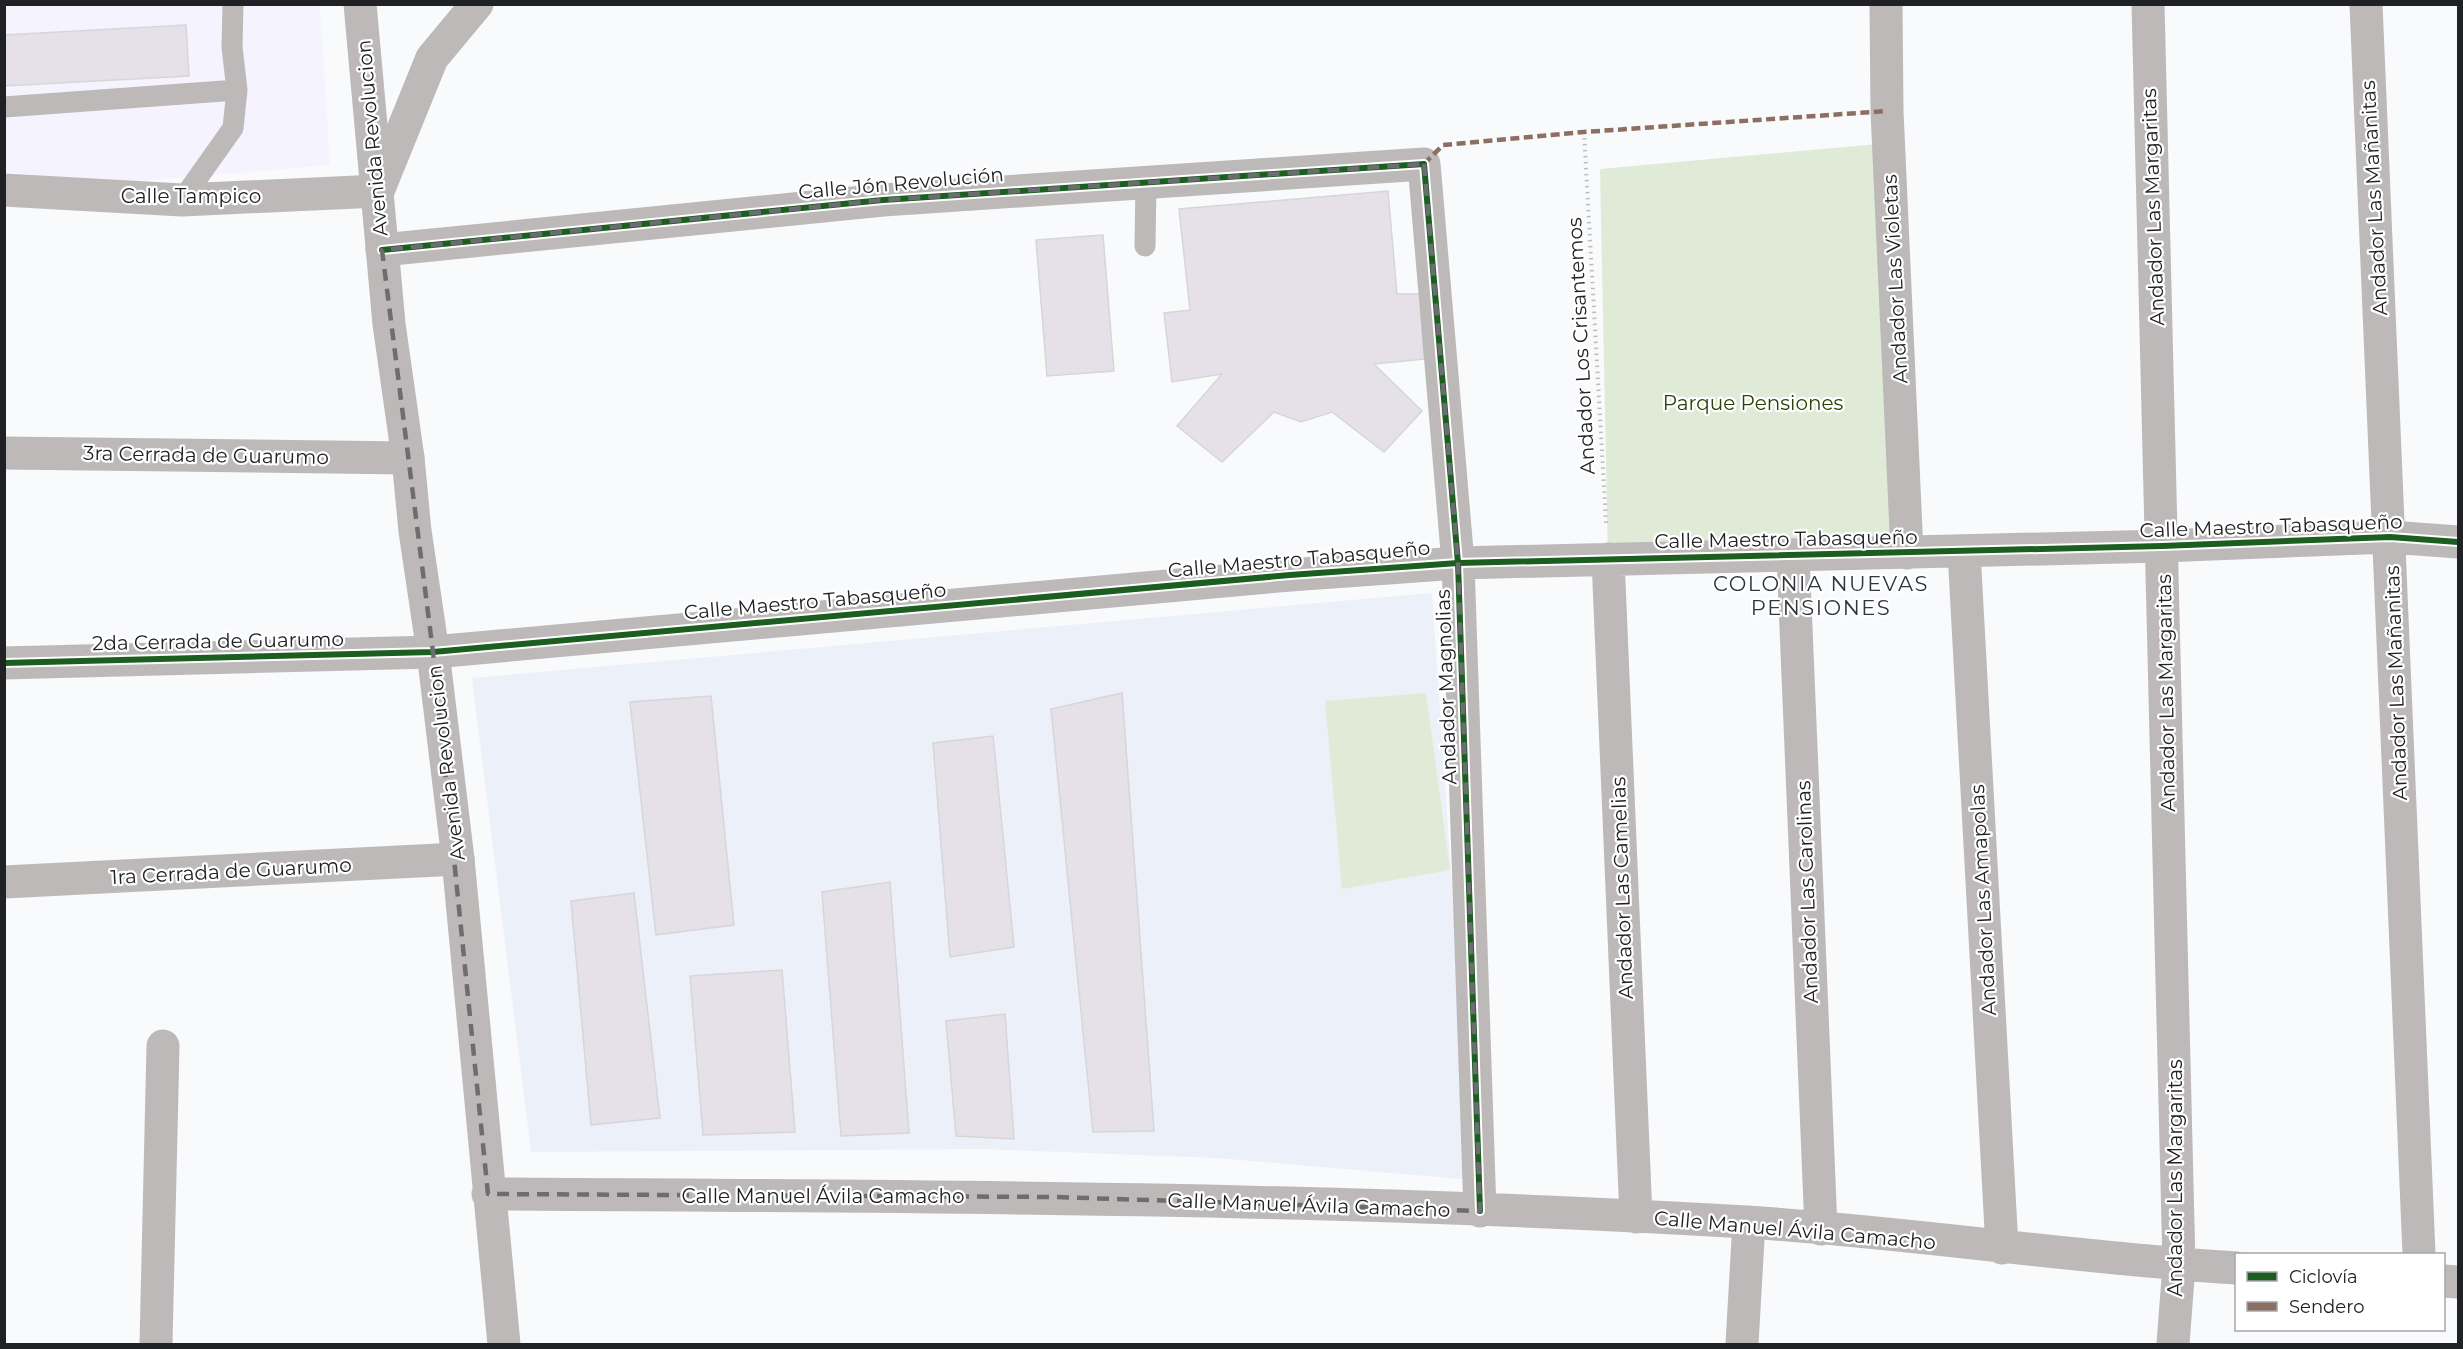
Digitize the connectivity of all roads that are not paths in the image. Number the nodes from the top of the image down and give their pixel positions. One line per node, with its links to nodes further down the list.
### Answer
1 (233, 4): 7 (lane)
2 (360, 4): 12 (street, Avenida Revolucion)
3 (477, 4): 12 (street)
4 (1886, 4): 22 (street, Andador Las Violetas)
5 (2148, 4): 20 (street, Andador Las Margaritas)
6 (2366, 4): 18 (street, Andador Las Mañanitas)
7 (237, 90): 8 (lane); 13 (lane)
8 (4, 107)
9 (1424, 164): 10 (street, Calle Jón Revolución); 25 (street, Andador Magnolias)
10 (1146, 182): 14 (lane); 15 (street, Calle Jón Revolución)
11 (4, 190): 13 (street, Calle Tampico)
12 (378, 191): 13 (street, Calle Tampico); 15 (street, Avenida Revolucion)
13 (182, 200)
14 (1145, 246)
15 (382, 250): 17 (street, Avenida Revolucion)
16 (4, 453): 17 (street, 3ra Cerrada de Guarumo)
17 (408, 458): 26 (street, Avenida Revolucion)
18 (2390, 537): 19 (street, Calle Maestro Tabasqueño); 20 (street, Calle Maestro Tabasqueño); 37 (street, Andador Las Mañanitas)
19 (2458, 542)
20 (2162, 546): 21 (street, Calle Maestro Tabasqueño); 38 (street, Andador Las Margaritas)
21 (1964, 551): 22 (street, Calle Maestro Tabasqueño); 36 (street, Andador Las Amapolas)
22 (1907, 553): 23 (street, Calle Maestro Tabasqueño)
23 (1793, 555): 24 (street, Calle Maestro Tabasqueño); 35 (street, Andador Las Carolinas)
24 (1608, 560): 25 (street, Calle Maestro Tabasqueño); 33 (street, Andador Las Camelias)
25 (1458, 563): 26 (street, Calle Maestro Tabasqueño); 32 (street, Andador Magnolias)
26 (433, 652): 27 (street, 2da Cerrada de Guarumo); 28 (street, Avenida Revolucion)
27 (4, 663)
28 (458, 859): 29 (street, 1ra Cerrada de Guarumo); 31 (street, Avenida Revolucion)
29 (4, 882)
30 (163, 1046): 40 (street)
31 (488, 1194): 32 (street, Calle Manuel Ávila Camacho); 41 (street, Avenida Revolucion)
32 (1480, 1211): 33 (street, Calle Manuel Ávila Camacho)
33 (1636, 1217): 34 (street, Calle Manuel Ávila Camacho)
34 (1749, 1222): 35 (street, Calle Manuel Ávila Camacho); 42 (street)
35 (1821, 1229): 36 (street, Calle Manuel Ávila Camacho)
36 (2002, 1248): 38 (street, Calle Manuel Ávila Camacho)
37 (2419, 1253)
38 (2179, 1265): 39 (street, Calle Manuel Ávila Camacho); 43 (street, Andador Las Margaritas)
39 (2235, 1269)
40 (156, 1344)
41 (504, 1344)
42 (1742, 1344)
43 (2173, 1344)

